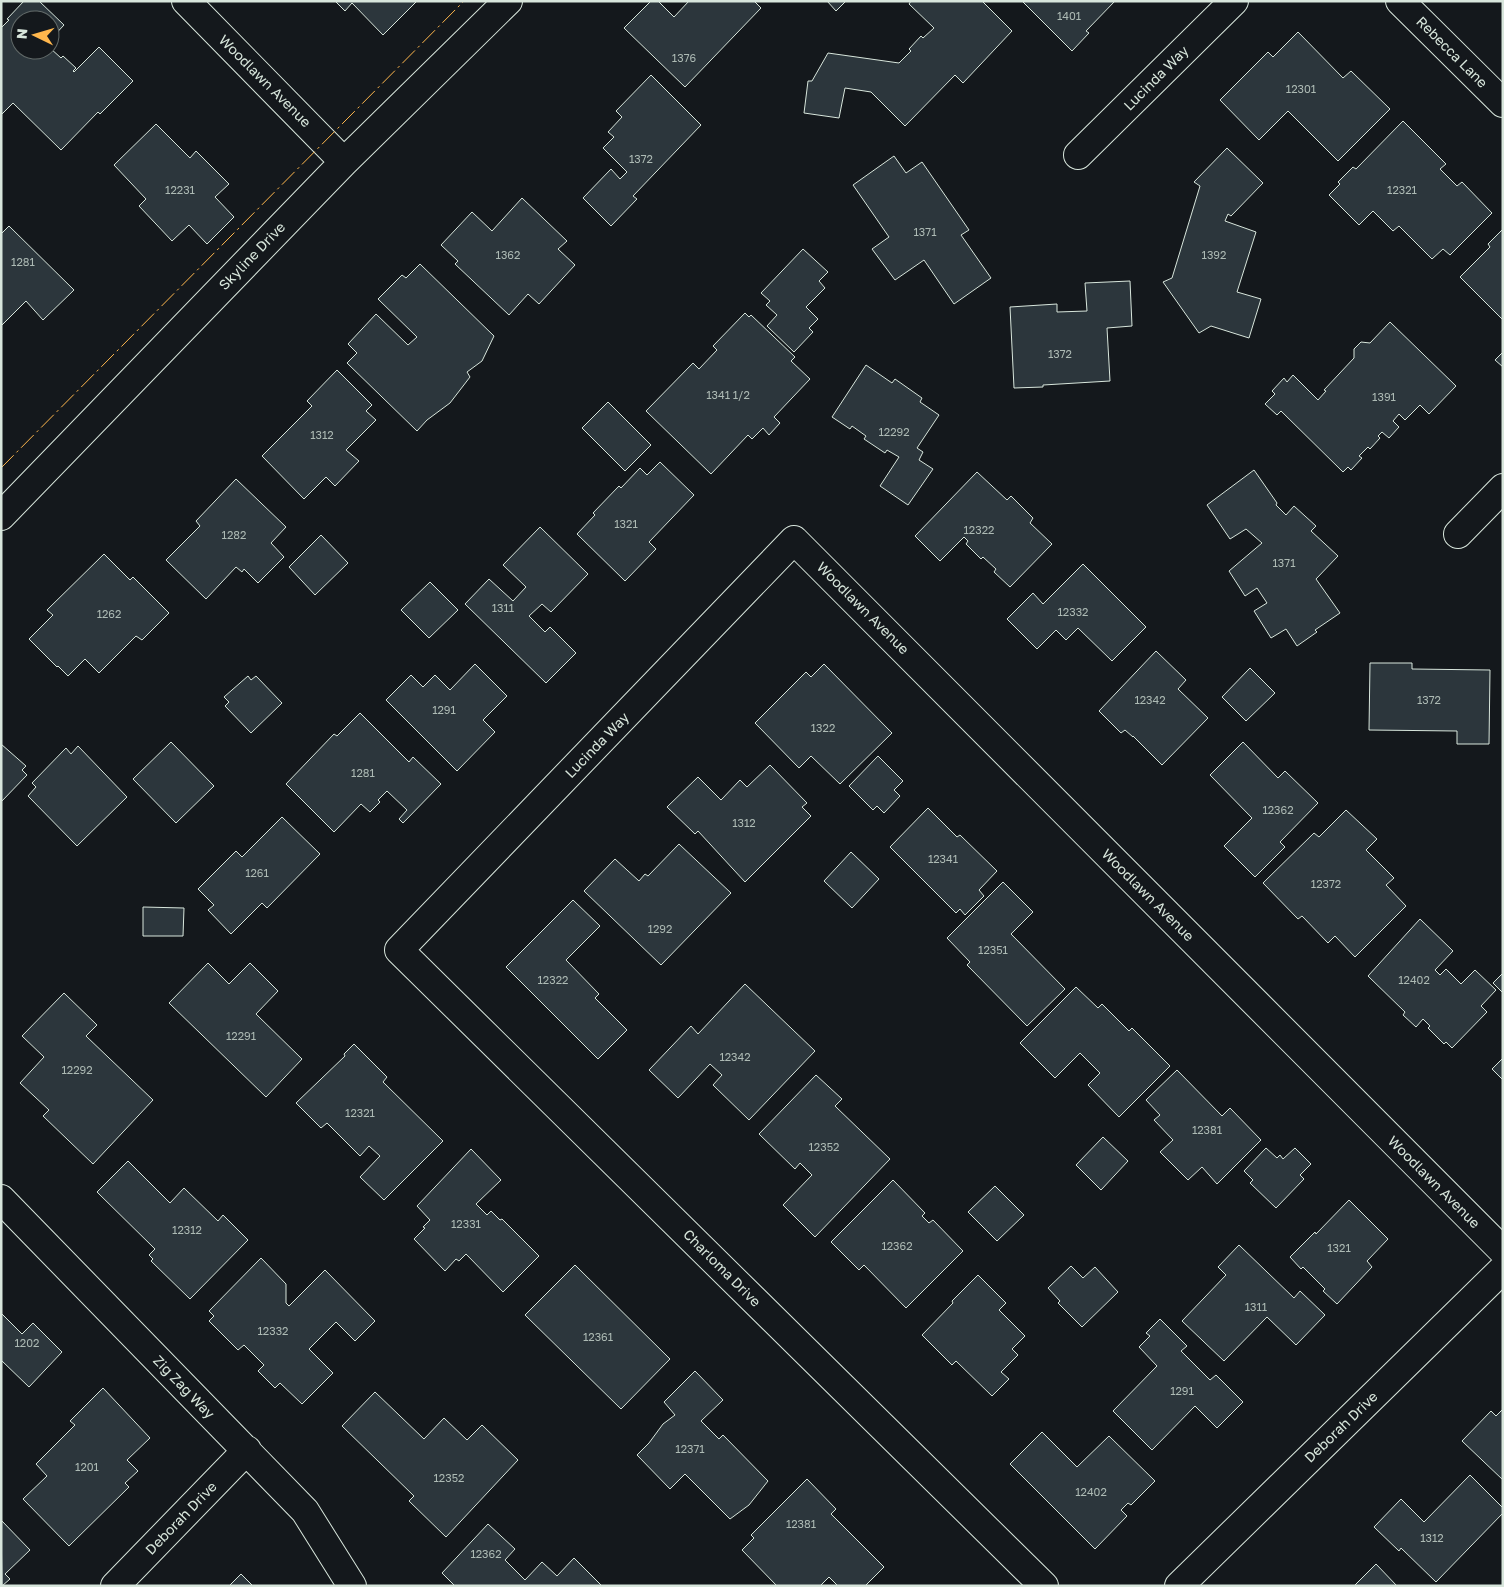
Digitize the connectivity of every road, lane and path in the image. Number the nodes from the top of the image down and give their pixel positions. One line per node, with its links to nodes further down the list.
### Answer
1 (186, 1): 7 (street, Woodlawn Avenue)
2 (508, 1): 7 (street, Skyline Drive)
3 (1234, 1): 6 (street, Lucinda Way)
4 (1400, 1): 5 (street, Rebecca Lane)
5 (1503, 103)
6 (1078, 155)
7 (344, 162): 9 (street, Skyline Drive)
8 (1503, 488): 10 (street)
9 (1, 516)
10 (1458, 534)
11 (794, 540): 12 (street, Lucinda Way); 14 (street, Woodlawn Avenue)
12 (399, 950): 19 (street, Charloma Drive)
13 (1, 1200): 16 (street, Zig Zag Way)
14 (1503, 1251)
15 (1503, 1269): 20 (street, Deborah Drive)
16 (247, 1450): 17 (street, Deborah Drive); 18 (street, Zig Zag Way)
17 (115, 1586)
18 (352, 1586)
19 (1044, 1586)
20 (1179, 1586)

